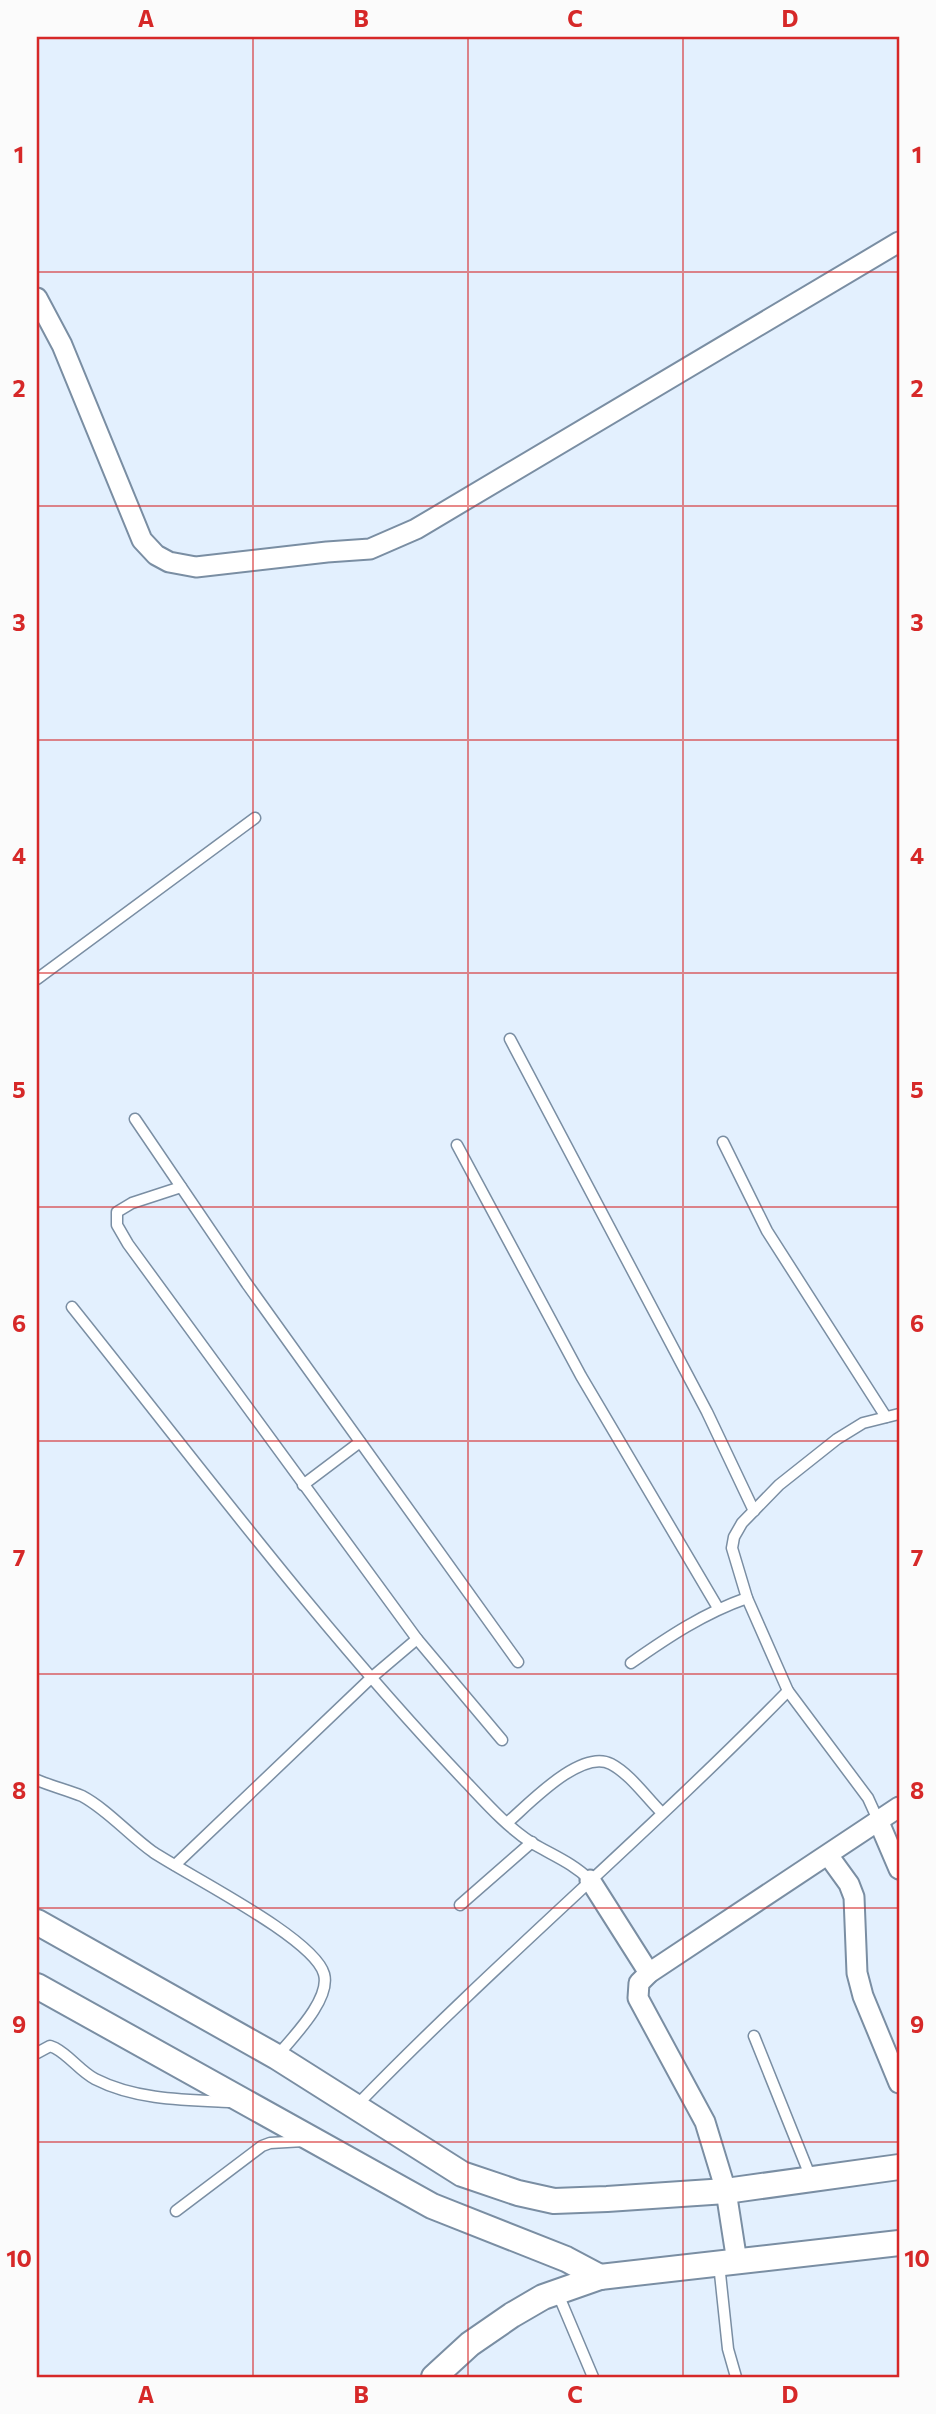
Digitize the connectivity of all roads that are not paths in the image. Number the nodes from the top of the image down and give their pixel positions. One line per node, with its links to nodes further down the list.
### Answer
1 (899, 242): 2 (street)
2 (37, 298)
3 (256, 818): 4 (lane)
4 (37, 979)
5 (510, 1040): 15 (lane)
6 (135, 1119): 9 (lane)
7 (723, 1142): 12 (lane)
8 (457, 1145): 17 (lane)
9 (181, 1187): 13 (lane); 14 (lane)
10 (72, 1307): 21 (lane)
11 (899, 1414): 12 (lane)
12 (886, 1417): 15 (lane)
13 (359, 1442): 14 (lane); 19 (lane)
14 (303, 1485): 18 (lane)
15 (754, 1511): 16 (lane)
16 (747, 1598): 17 (lane); 22 (lane)
17 (718, 1608): 20 (lane)
18 (416, 1639): 21 (lane); 23 (lane)
19 (518, 1662)
20 (631, 1663)
21 (371, 1678): 28 (lane); 31 (lane)
22 (788, 1691): 26 (lane); 27 (lane)
23 (502, 1740)
24 (37, 1780): 31 (lane)
25 (899, 1807): 27 (street)
26 (662, 1813): 28 (lane); 33 (lane)
27 (878, 1820): 30 (street); 32 (street)
28 (507, 1823): 29 (lane)
29 (532, 1842): 33 (lane); 34 (lane)
30 (828, 1855): 36 (street); 41 (street)
31 (175, 1865): 40 (lane)
32 (899, 1869)
33 (590, 1880): 36 (street); 43 (lane)
34 (460, 1905)
35 (37, 1922): 40 (street)
36 (649, 1973): 47 (street)
37 (37, 1986): 42 (street)
38 (754, 2036): 46 (lane)
39 (37, 2053): 42 (lane)
40 (277, 2057): 43 (street)
41 (899, 2083)
42 (248, 2103): 44 (street)
43 (355, 2108): 47 (street)
44 (315, 2141): 48 (lane); 51 (street)
45 (899, 2167): 46 (street)
46 (811, 2178): 47 (street)
47 (727, 2200): 50 (street)
48 (176, 2211)
49 (899, 2243): 50 (street)
50 (728, 2263): 51 (street); 55 (lane)
51 (600, 2277): 52 (street)
52 (557, 2292): 53 (street); 54 (lane)
53 (436, 2376)
54 (593, 2377)
55 (736, 2377)

